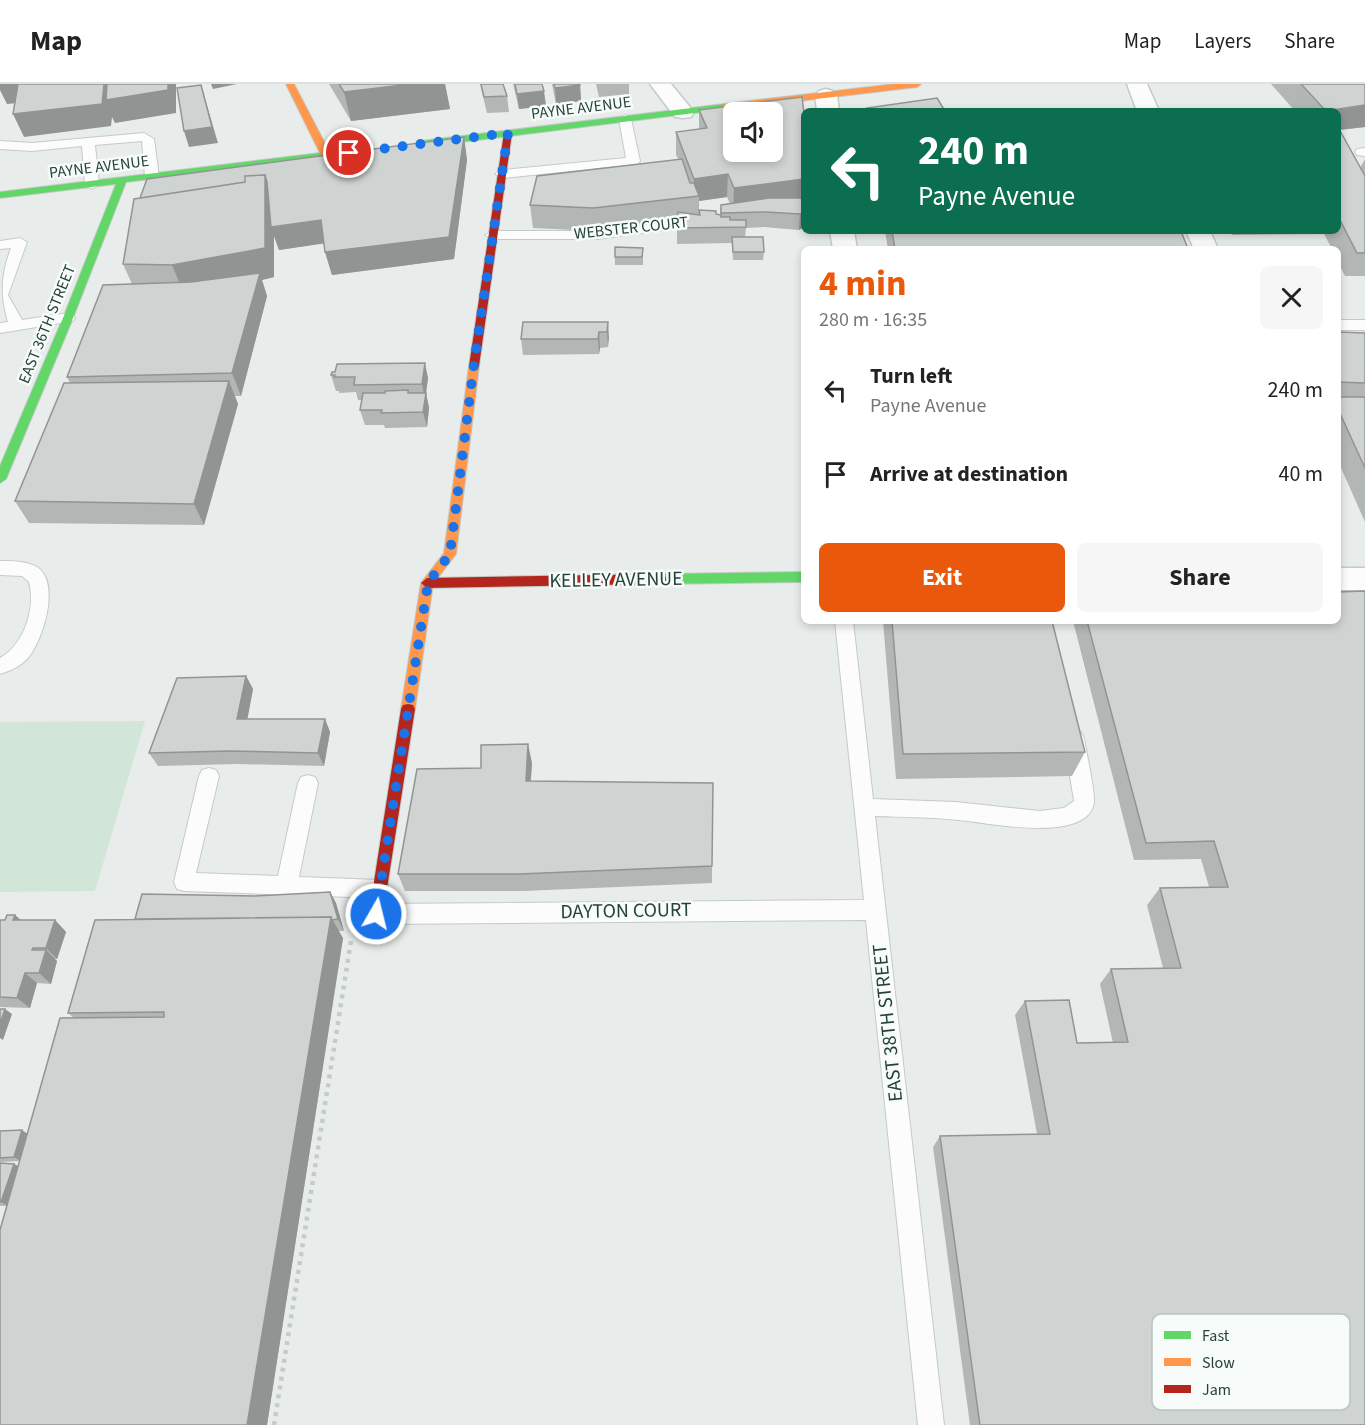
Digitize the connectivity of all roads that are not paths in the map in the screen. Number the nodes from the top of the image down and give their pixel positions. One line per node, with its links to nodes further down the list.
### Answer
1 (290, 84): 14 (street, PAYNE AVENUE)
2 (660, 84): 7 (street)
3 (917, 84): 5 (street, PAYNE AVENUE)
4 (1137, 84): 6 (street)
5 (827, 103): 7 (street, PAYNE AVENUE)
6 (1147, 108)
7 (683, 112): 8 (street, PAYNE AVENUE)
8 (625, 119): 9 (street, PAYNE AVENUE); 13 (lane)
9 (508, 133): 12 (street, PAYNE AVENUE); 13 (street)
10 (88, 142): 11 (lane); 14 (lane); 16 (lane)
11 (0, 145)
12 (406, 146)
13 (502, 174): 19 (street)
14 (152, 177): 15 (street, PAYNE AVENUE)
15 (122, 181): 16 (street, PAYNE AVENUE); 22 (street, EAST 36TH STREET)
16 (92, 185): 17 (street, PAYNE AVENUE)
17 (0, 195)
18 (712, 219): 19 (lane, WEBSTER COURT)
19 (492, 235): 32 (street)
20 (0, 245): 21 (lane)
21 (0, 295): 25 (lane)
22 (68, 318): 25 (lane); 27 (street, EAST 36TH STREET)
23 (1341, 325): 24 (lane)
24 (1365, 325)
25 (18, 326): 26 (lane)
26 (0, 328)
27 (0, 479)
28 (0, 568): 34 (lane)
29 (801, 577): 32 (street, KELLEY AVENUE)
30 (1341, 579): 31 (street)
31 (1365, 579)
32 (428, 583): 40 (street)
33 (844, 624): 38 (lane, EAST 38TH STREET)
34 (0, 667)
35 (1070, 716): 38 (lane)
36 (209, 776): 39 (lane)
37 (308, 783): 39 (lane)
38 (864, 807): 41 (lane, EAST 38TH STREET)
39 (286, 887): 40 (lane)
40 (379, 889): 42 (street)
41 (876, 910): 42 (lane, DAYTON COURT); 43 (lane, EAST 38TH STREET)
42 (376, 914)
43 (931, 1425)

